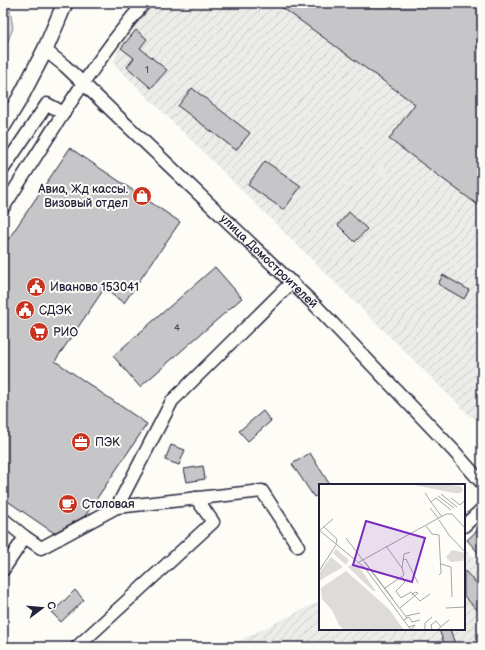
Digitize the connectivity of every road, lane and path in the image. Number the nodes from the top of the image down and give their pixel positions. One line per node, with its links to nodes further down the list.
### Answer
1 (55, 3): 4 (main road)
2 (65, 3): 4 (main road)
3 (144, 3): 5 (street)
4 (41, 48): 5 (street, улица Домостроителей); 6 (main road); 8 (main road)
5 (83, 83): 7 (street); 11 (street, улица Домостроителей)
6 (3, 113)
7 (64, 113): 9 (street); 10 (street)
8 (3, 126)
9 (3, 169)
10 (3, 208)
11 (292, 282): 12 (street, улица Домостроителей); 14 (street)
12 (482, 483)
13 (196, 498): 14 (street); 19 (street); 21 (street)
14 (117, 507): 18 (street)
15 (482, 508): 17 (street)
16 (3, 519): 18 (street)
17 (465, 525)
18 (25, 537): 20 (street)
19 (298, 546)
20 (3, 570)
21 (77, 647)

